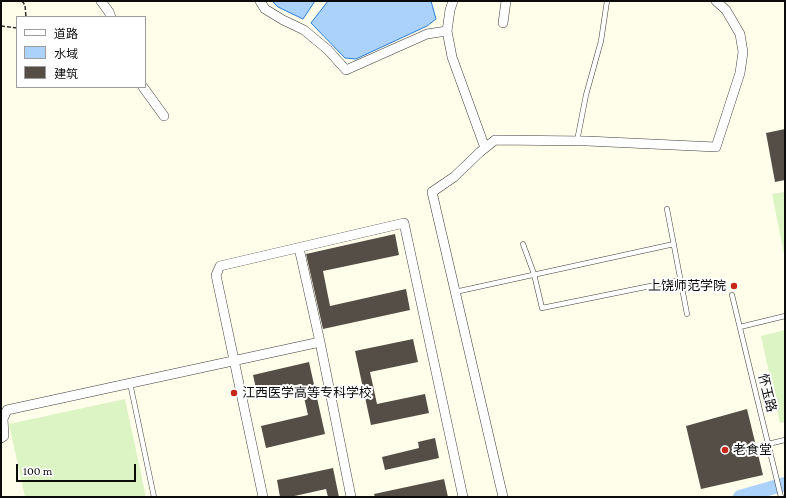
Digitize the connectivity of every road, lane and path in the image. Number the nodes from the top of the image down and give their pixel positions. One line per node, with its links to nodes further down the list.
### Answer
1 (22, 1): 8 (path)
2 (100, 1): 9 (street)
3 (260, 1): 13 (street)
4 (453, 1): 13 (street)
5 (506, 1): 10 (street)
6 (607, 1): 16 (lane)
7 (716, 1): 16 (street)
8 (26, 16)
9 (111, 16)
10 (503, 23)
11 (1, 26): 12 (path)
12 (16, 28)
13 (448, 31): 17 (street)
14 (144, 88): 15 (street)
15 (164, 116)
16 (577, 141): 17 (street)
17 (485, 148): 24 (street)
18 (667, 209): 20 (lane)
19 (523, 244): 22 (lane)
20 (674, 244): 22 (lane); 23 (lane)
21 (299, 248): 29 (street); 30 (street); 38 (street)
22 (534, 274): 23 (lane); 24 (lane)
23 (680, 280): 26 (lane)
24 (455, 292): 39 (street)
25 (732, 295): 28 (lane, 怀玉路)
26 (687, 314)
27 (785, 316): 28 (lane)
28 (740, 327): 34 (lane, 怀玉路)
29 (320, 342): 30 (street); 37 (street)
30 (233, 360): 31 (street); 36 (street)
31 (130, 383): 32 (street); 35 (lane)
32 (1, 438)
33 (785, 440): 34 (lane)
34 (768, 444): 40 (lane, 怀玉路)
35 (154, 497)
36 (263, 497)
37 (351, 497)
38 (463, 497)
39 (503, 497)
40 (781, 497)

